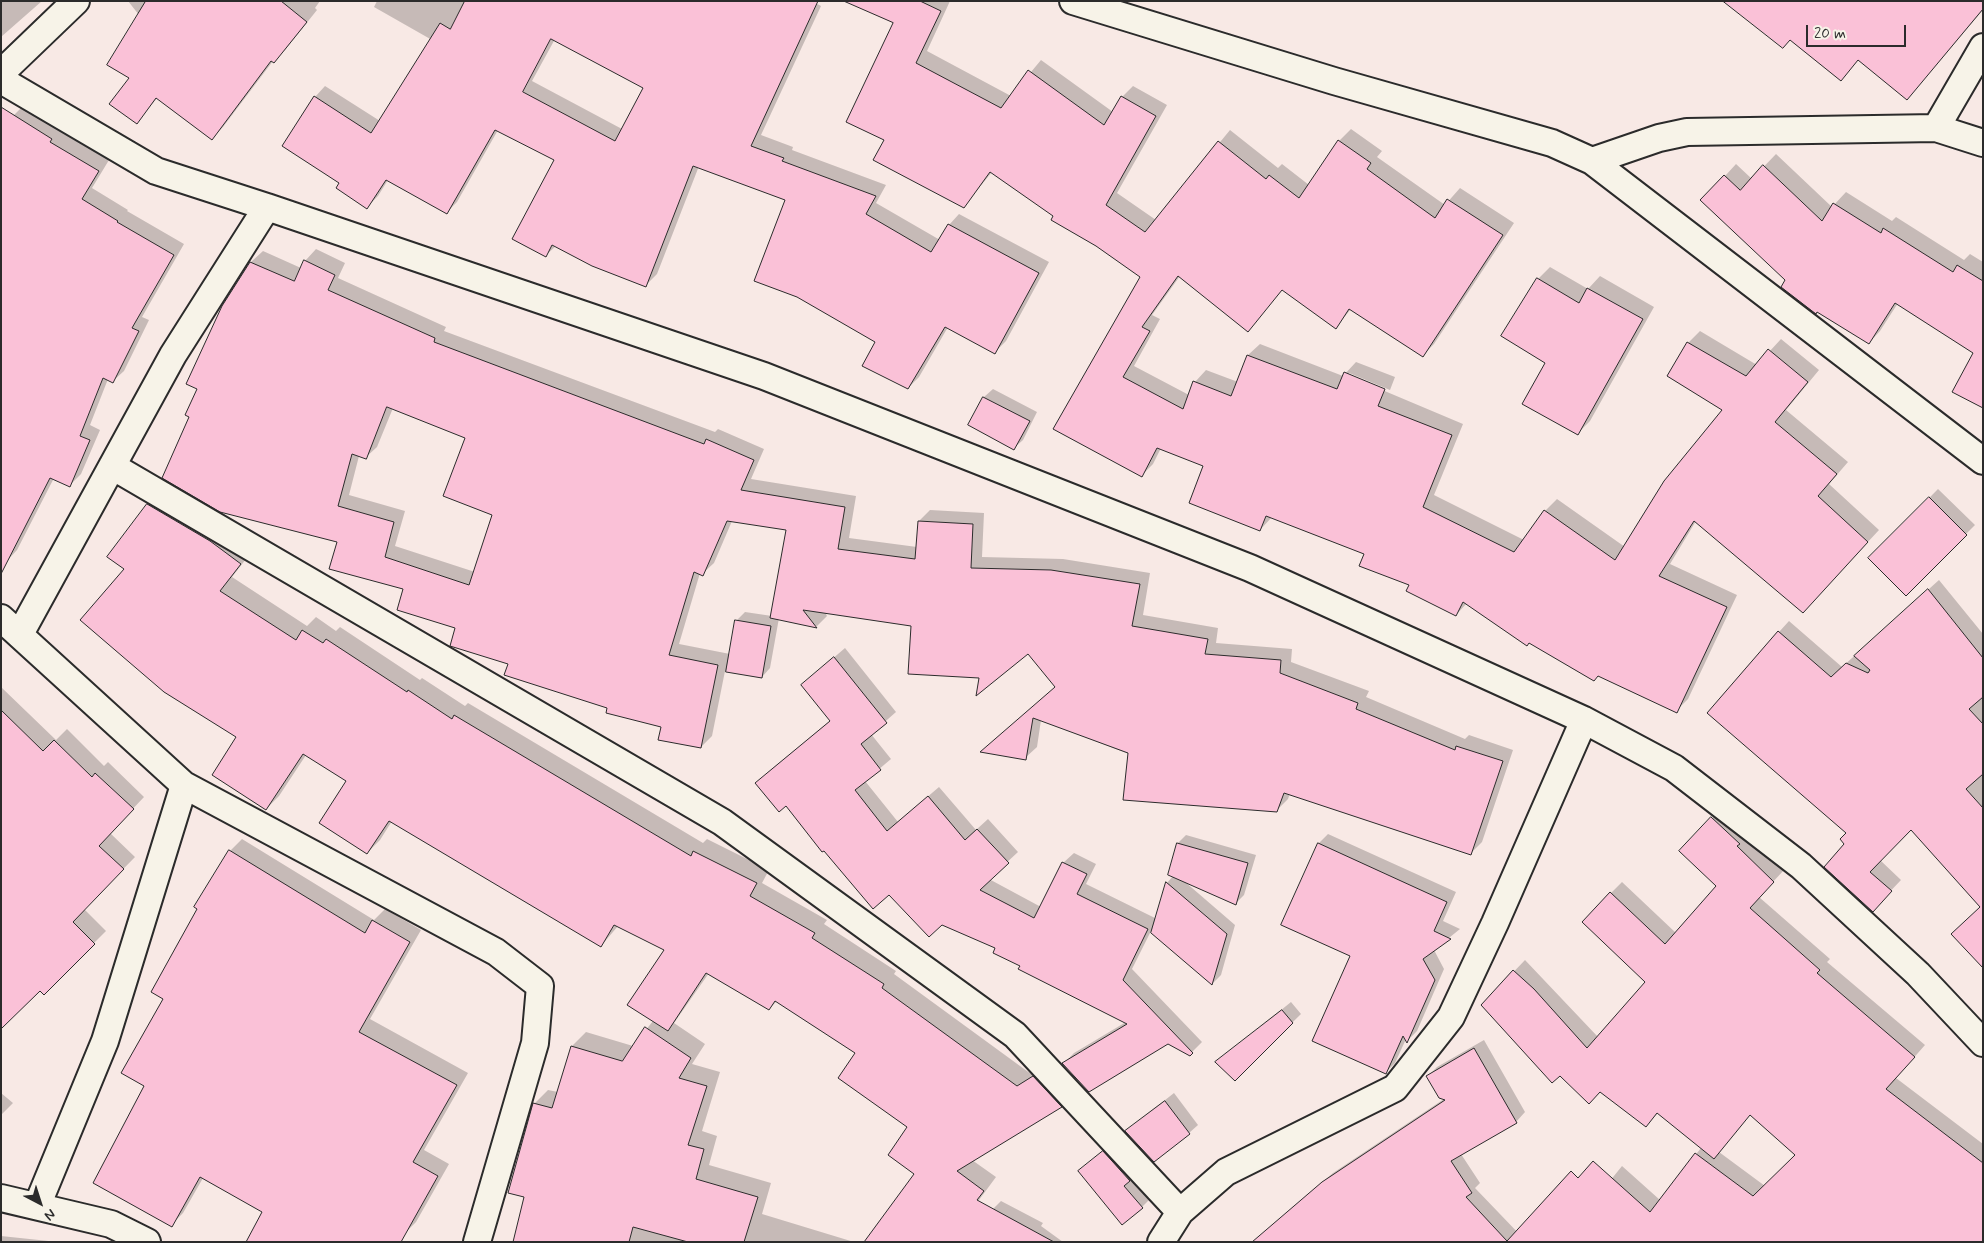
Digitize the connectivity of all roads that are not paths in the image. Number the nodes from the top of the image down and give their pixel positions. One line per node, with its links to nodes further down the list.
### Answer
1 (76, 1): 4 (street)
2 (1073, 1): 8 (street)
3 (1983, 47): 6 (street)
4 (1, 73)
5 (1, 80): 9 (street)
6 (1936, 128): 7 (street); 8 (street)
7 (1983, 143)
8 (1592, 161): 10 (street)
9 (268, 207): 11 (street); 13 (street)
10 (1983, 461)
11 (112, 466): 12 (street); 18 (street)
12 (11, 626): 14 (street)
13 (1584, 720): 15 (street); 18 (street)
14 (184, 785): 17 (street); 20 (street)
15 (1983, 1043)
16 (1, 1198): 17 (street)
17 (36, 1206): 19 (street)
18 (1180, 1212): 21 (street)
19 (147, 1242)
20 (477, 1242)
21 (1161, 1242)

